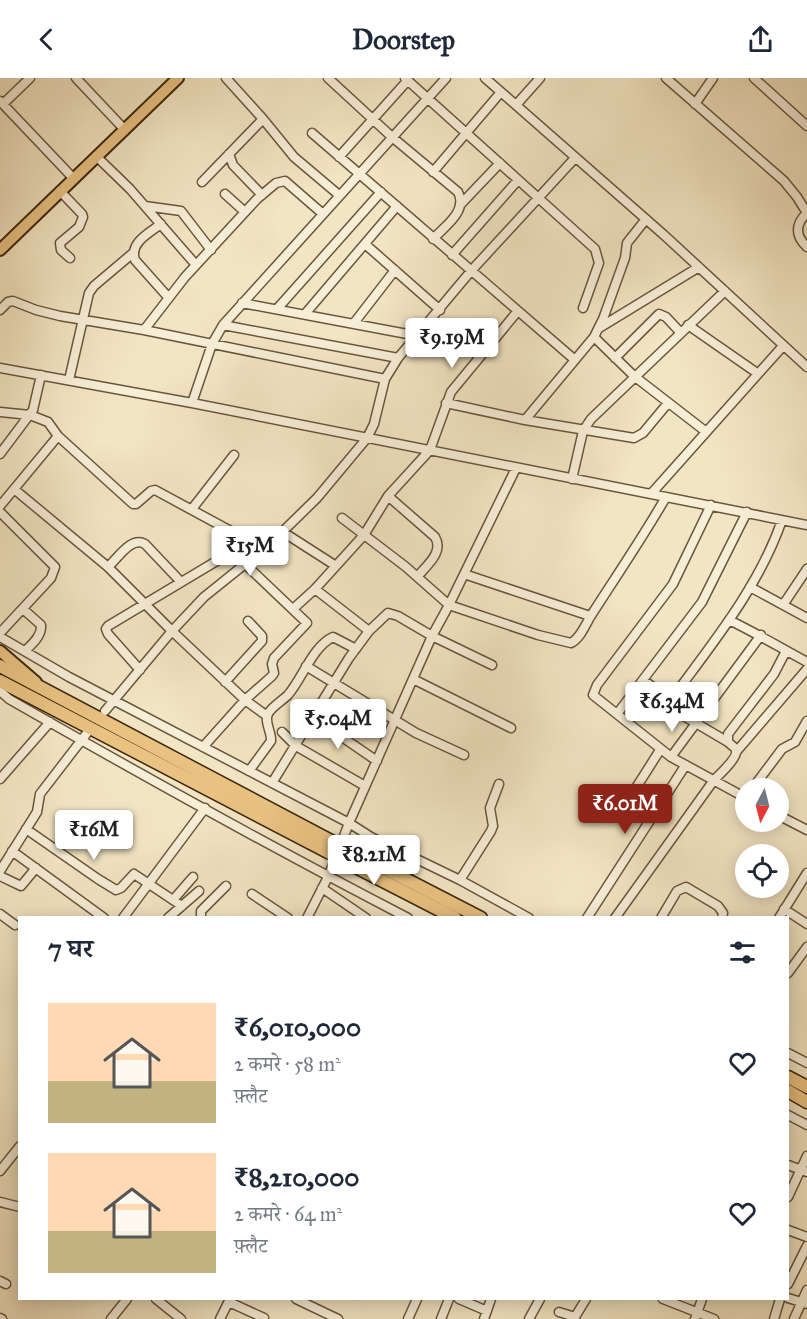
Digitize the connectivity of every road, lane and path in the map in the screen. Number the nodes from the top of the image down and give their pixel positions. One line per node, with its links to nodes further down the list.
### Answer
1 (30, 78): 15 (street)
2 (178, 78): 21 (main road)
3 (226, 78): 18 (street)
4 (328, 78): 19 (street)
5 (446, 78): 14 (street)
6 (484, 78): 13 (street)
7 (539, 78): 17 (street)
8 (666, 78): 16 (street)
9 (713, 78): 16 (street)
10 (754, 78): 20 (street)
11 (406, 79): 14 (street); 19 (street)
12 (82, 80): 21 (street)
13 (501, 92): 17 (street); 22 (street)
14 (428, 98): 22 (street); 24 (street)
15 (1, 102): 32 (street)
16 (695, 104): 45 (street)
17 (516, 105): 28 (street)
18 (263, 119): 25 (street); 39 (street)
19 (373, 119): 24 (street); 27 (street)
20 (807, 126)
21 (124, 129): 26 (main road)
22 (466, 132): 29 (street); 30 (street)
23 (312, 133): 27 (street)
24 (392, 137): 30 (street); 31 (street)
25 (228, 154): 34 (street); 38 (street)
26 (96, 156): 32 (main road); 42 (street)
27 (339, 157): 31 (street)
28 (575, 158): 40 (street); 47 (street)
29 (500, 163): 33 (street); 41 (street)
30 (433, 172): 41 (street)
31 (359, 174): 36 (street); 39 (street)
32 (74, 179): 35 (main road)
33 (518, 180): 40 (street); 55 (street)
34 (202, 182)
35 (60, 192): 52 (main road); 56 (street)
36 (381, 192): 43 (street); 66 (street)
37 (225, 194): 44 (street)
38 (262, 195): 44 (street); 46 (street)
39 (339, 195): 46 (street)
40 (538, 200): 60 (street); 64 (street)
41 (461, 204): 49 (street)
42 (145, 206): 48 (street); 53 (street)
43 (397, 206): 49 (street); 50 (street)
44 (245, 212): 53 (street)
45 (807, 213): 51 (street)
46 (323, 214): 63 (street)
47 (646, 219): 58 (street); 74 (street)
48 (161, 224): 54 (street); 57 (street)
49 (433, 239): 55 (street)
50 (365, 244): 59 (street); 69 (street)
51 (807, 247)
52 (0, 250)
53 (211, 250): 57 (street)
54 (133, 253): 62 (street); 70 (street)
55 (452, 255): 60 (street)
56 (70, 258)
57 (196, 265): 62 (street)
58 (699, 267): 61 (street); 74 (street)
59 (395, 270): 67 (street); 71 (street)
60 (471, 271): 67 (street); 68 (street)
61 (725, 291): 73 (street); 80 (street)
62 (168, 297): 75 (street)
63 (242, 303): 66 (street); 72 (street)
64 (583, 308)
65 (0, 309): 70 (street)
66 (277, 309): 69 (street)
67 (440, 310): 77 (street)
68 (518, 312): 83 (street); 92 (street)
69 (305, 314): 71 (street)
70 (83, 319): 75 (street); 90 (street)
71 (354, 323): 77 (street)
72 (223, 325): 79 (street); 82 (street)
73 (688, 325): 76 (street); 86 (street)
74 (599, 328): 78 (street)
75 (144, 330): 79 (street)
76 (680, 332): 81 (street); 88 (street)
77 (418, 336): 82 (street)
78 (594, 337): 81 (street); 83 (street)
79 (212, 344): 89 (street); 91 (street)
80 (783, 345): 84 (street); 86 (street)
81 (615, 357): 88 (street)
82 (398, 358): 89 (street)
83 (575, 360): 96 (street)
84 (807, 367)
85 (0, 368): 87 (street)
86 (757, 374): 98 (street)
87 (41, 375): 90 (street); 95 (street)
88 (634, 376): 93 (street); 97 (street)
89 (385, 379): 100 (street)
90 (69, 380): 91 (street)
91 (192, 403): 100 (street)
92 (446, 403): 96 (street); 101 (street)
93 (668, 403): 97 (street); 98 (street)
94 (0, 412): 95 (street)
95 (30, 415): 99 (street); 102 (street)
96 (525, 420): 97 (street)
97 (582, 431): 105 (street)
98 (705, 431): 107 (street)
99 (58, 436): 106 (street); 112 (street)
100 (367, 438): 101 (street); 118 (street)
101 (430, 450): 104 (street); 108 (street)
102 (0, 454)
103 (234, 455): 112 (street)
104 (516, 468): 105 (street); 126 (street)
105 (572, 478): 107 (street)
106 (14, 489): 111 (street); 124 (street)
107 (651, 494): 109 (street)
108 (388, 496): 119 (street); 127 (street)
109 (666, 497): 110 (street); 136 (street)
110 (711, 505): 114 (street); 168 (street)
111 (0, 506)
112 (192, 509): 120 (street)
113 (0, 512): 134 (street)
114 (747, 512): 116 (street); 156 (street)
115 (342, 518): 119 (street)
116 (782, 520): 117 (street); 129 (street)
117 (806, 521)
118 (283, 532): 121 (street); 123 (street)
119 (364, 535): 123 (street); 127 (street)
120 (250, 541): 121 (street); 128 (street)
121 (264, 549): 122 (street)
122 (245, 564): 135 (street); 140 (street)
123 (336, 566): 130 (street)
124 (108, 567): 128 (street); 131 (street)
125 (807, 569): 133 (street)
126 (464, 574): 132 (street); 136 (street)
127 (418, 576): 132 (street)
128 (181, 582): 131 (street)
129 (750, 587): 133 (street); 138 (street)
130 (315, 590): 135 (street); 141 (street)
131 (145, 603): 140 (street); 154 (street)
132 (449, 604): 136 (street); 144 (street)
133 (783, 605): 137 (street)
134 (23, 609): 142 (street); 147 (street)
135 (293, 609): 164 (street)
136 (590, 616)
137 (807, 618)
138 (729, 620): 143 (street); 166 (street)
139 (248, 621): 158 (street)
140 (172, 631): 154 (street); 158 (street)
141 (369, 631): 144 (street); 145 (street)
142 (0, 635): 147 (street)
143 (761, 635): 148 (street); 174 (street)
144 (432, 636): 152 (street); 155 (street)
145 (356, 649): 151 (street); 159 (street)
146 (0, 651): 163 (main road)
147 (25, 651): 165 (street)
148 (786, 651): 149 (street); 178 (street)
149 (807, 662)
150 (0, 666): 163 (highway)
151 (306, 666): 159 (street); 169 (street)
152 (492, 666)
153 (807, 669): 182 (street)
154 (140, 670): 165 (street)
155 (413, 679): 171 (street); 175 (street)
156 (642, 680): 166 (street); 168 (street)
157 (0, 681): 161 (highway)
158 (225, 682): 164 (street)
159 (334, 682): 170 (street); 171 (street)
160 (0, 685): 161 (main road)
161 (18, 690): 201 (highway)
162 (0, 691): 173 (street)
163 (47, 692): 201 (highway)
164 (245, 699): 169 (street); 180 (street)
165 (114, 701): 167 (street); 180 (street)
166 (670, 701): 174 (street)
167 (105, 711)
168 (617, 714): 181 (street)
169 (267, 716): 187 (street)
170 (314, 717): 179 (street); 185 (street)
171 (394, 721): 183 (street); 185 (street)
172 (807, 721): 188 (street)
173 (50, 722): 177 (street); 189 (street)
174 (695, 724): 178 (street); 184 (street)
175 (511, 728)
176 (282, 732): 179 (street)
177 (84, 736): 196 (street); 199 (street)
178 (728, 742): 182 (street)
179 (296, 746): 191 (street); 193 (street)
180 (203, 747): 187 (street)
181 (660, 750): 184 (street); 195 (street)
182 (736, 752): 190 (street)
183 (464, 755)
184 (670, 757): 186 (street)
185 (377, 760): 193 (street)
186 (685, 766): 190 (street); 231 (street)
187 (249, 771): 191 (street)
188 (760, 778)
189 (0, 779)
190 (714, 780): 194 (street); 232 (street)
191 (272, 783): 198 (street)
192 (499, 784): 210 (street)
193 (365, 786): 198 (street)
194 (735, 792)
195 (627, 802)
196 (205, 808): 208 (street); 211 (street)
197 (789, 821): 200 (street)
198 (349, 823): 208 (street); 210 (street)
199 (26, 830): 202 (street); 211 (street)
200 (807, 830)
201 (328, 846): 203 (highway, bridge)
202 (12, 851): 204 (street); 205 (street)
203 (350, 857): 228 (highway); 229 (highway)
204 (36, 868): 207 (street); 220 (street)
205 (0, 870)
206 (807, 873): 218 (street)
207 (0, 876)
208 (328, 876): 213 (street); 227 (street)
209 (193, 877): 216 (street)
210 (460, 880): 230 (street)
211 (148, 882): 216 (street); 221 (street)
212 (226, 886): 223 (street)
213 (322, 888): 225 (street); 226 (street)
214 (199, 891): 217 (street)
215 (252, 894): 224 (street)
216 (174, 900): 217 (street)
217 (182, 906): 222 (street)
218 (784, 909): 235 (street); 236 (street)
219 (0, 914): 237 (street)
220 (101, 916)
221 (124, 916)
222 (170, 916)
223 (201, 916)
224 (285, 916)
225 (308, 916)
226 (363, 916)
227 (404, 916)
228 (452, 916)
229 (477, 916)
230 (525, 916)
231 (588, 916)
232 (616, 916)
233 (662, 916): 234 (street)
234 (722, 916)
235 (779, 916)
236 (807, 924)
237 (15, 925)
238 (807, 947): 239 (street)
239 (789, 972)
240 (789, 1054): 241 (street)
241 (807, 1063)
242 (789, 1078): 243 (highway)
243 (807, 1087)
244 (789, 1092): 245 (highway)
245 (807, 1102)
246 (789, 1116): 247 (street)
247 (807, 1125)
248 (18, 1148): 250 (street)
249 (807, 1156): 252 (street)
250 (2, 1165)
251 (789, 1165): 252 (street)
252 (803, 1171): 253 (street)
253 (789, 1195)
254 (0, 1202): 255 (street)
255 (18, 1206)
256 (789, 1230): 257 (street)
257 (807, 1237)
258 (806, 1249): 259 (street)
259 (789, 1282)
260 (807, 1290): 275 (street)
261 (789, 1298): 275 (street)
262 (126, 1300): 280 (street)
263 (157, 1300): 281 (street)
264 (229, 1300): 279 (street); 282 (street)
265 (298, 1300): 283 (street)
266 (417, 1300): 284 (street)
267 (449, 1300): 285 (street)
268 (461, 1300): 277 (street)
269 (491, 1300): 277 (street)
270 (540, 1300): 286 (street)
271 (585, 1300): 276 (street)
272 (665, 1300): 278 (street)
273 (702, 1300): 278 (street)
274 (780, 1300): 288 (street)
275 (804, 1303): 289 (street)
276 (559, 1312)
277 (486, 1315)
278 (696, 1316): 287 (street)
279 (264, 1318)
280 (111, 1319)
281 (181, 1319)
282 (220, 1319)
283 (338, 1319)
284 (408, 1319)
285 (441, 1319)
286 (530, 1319)
287 (714, 1319)
288 (774, 1319)
289 (794, 1319)

